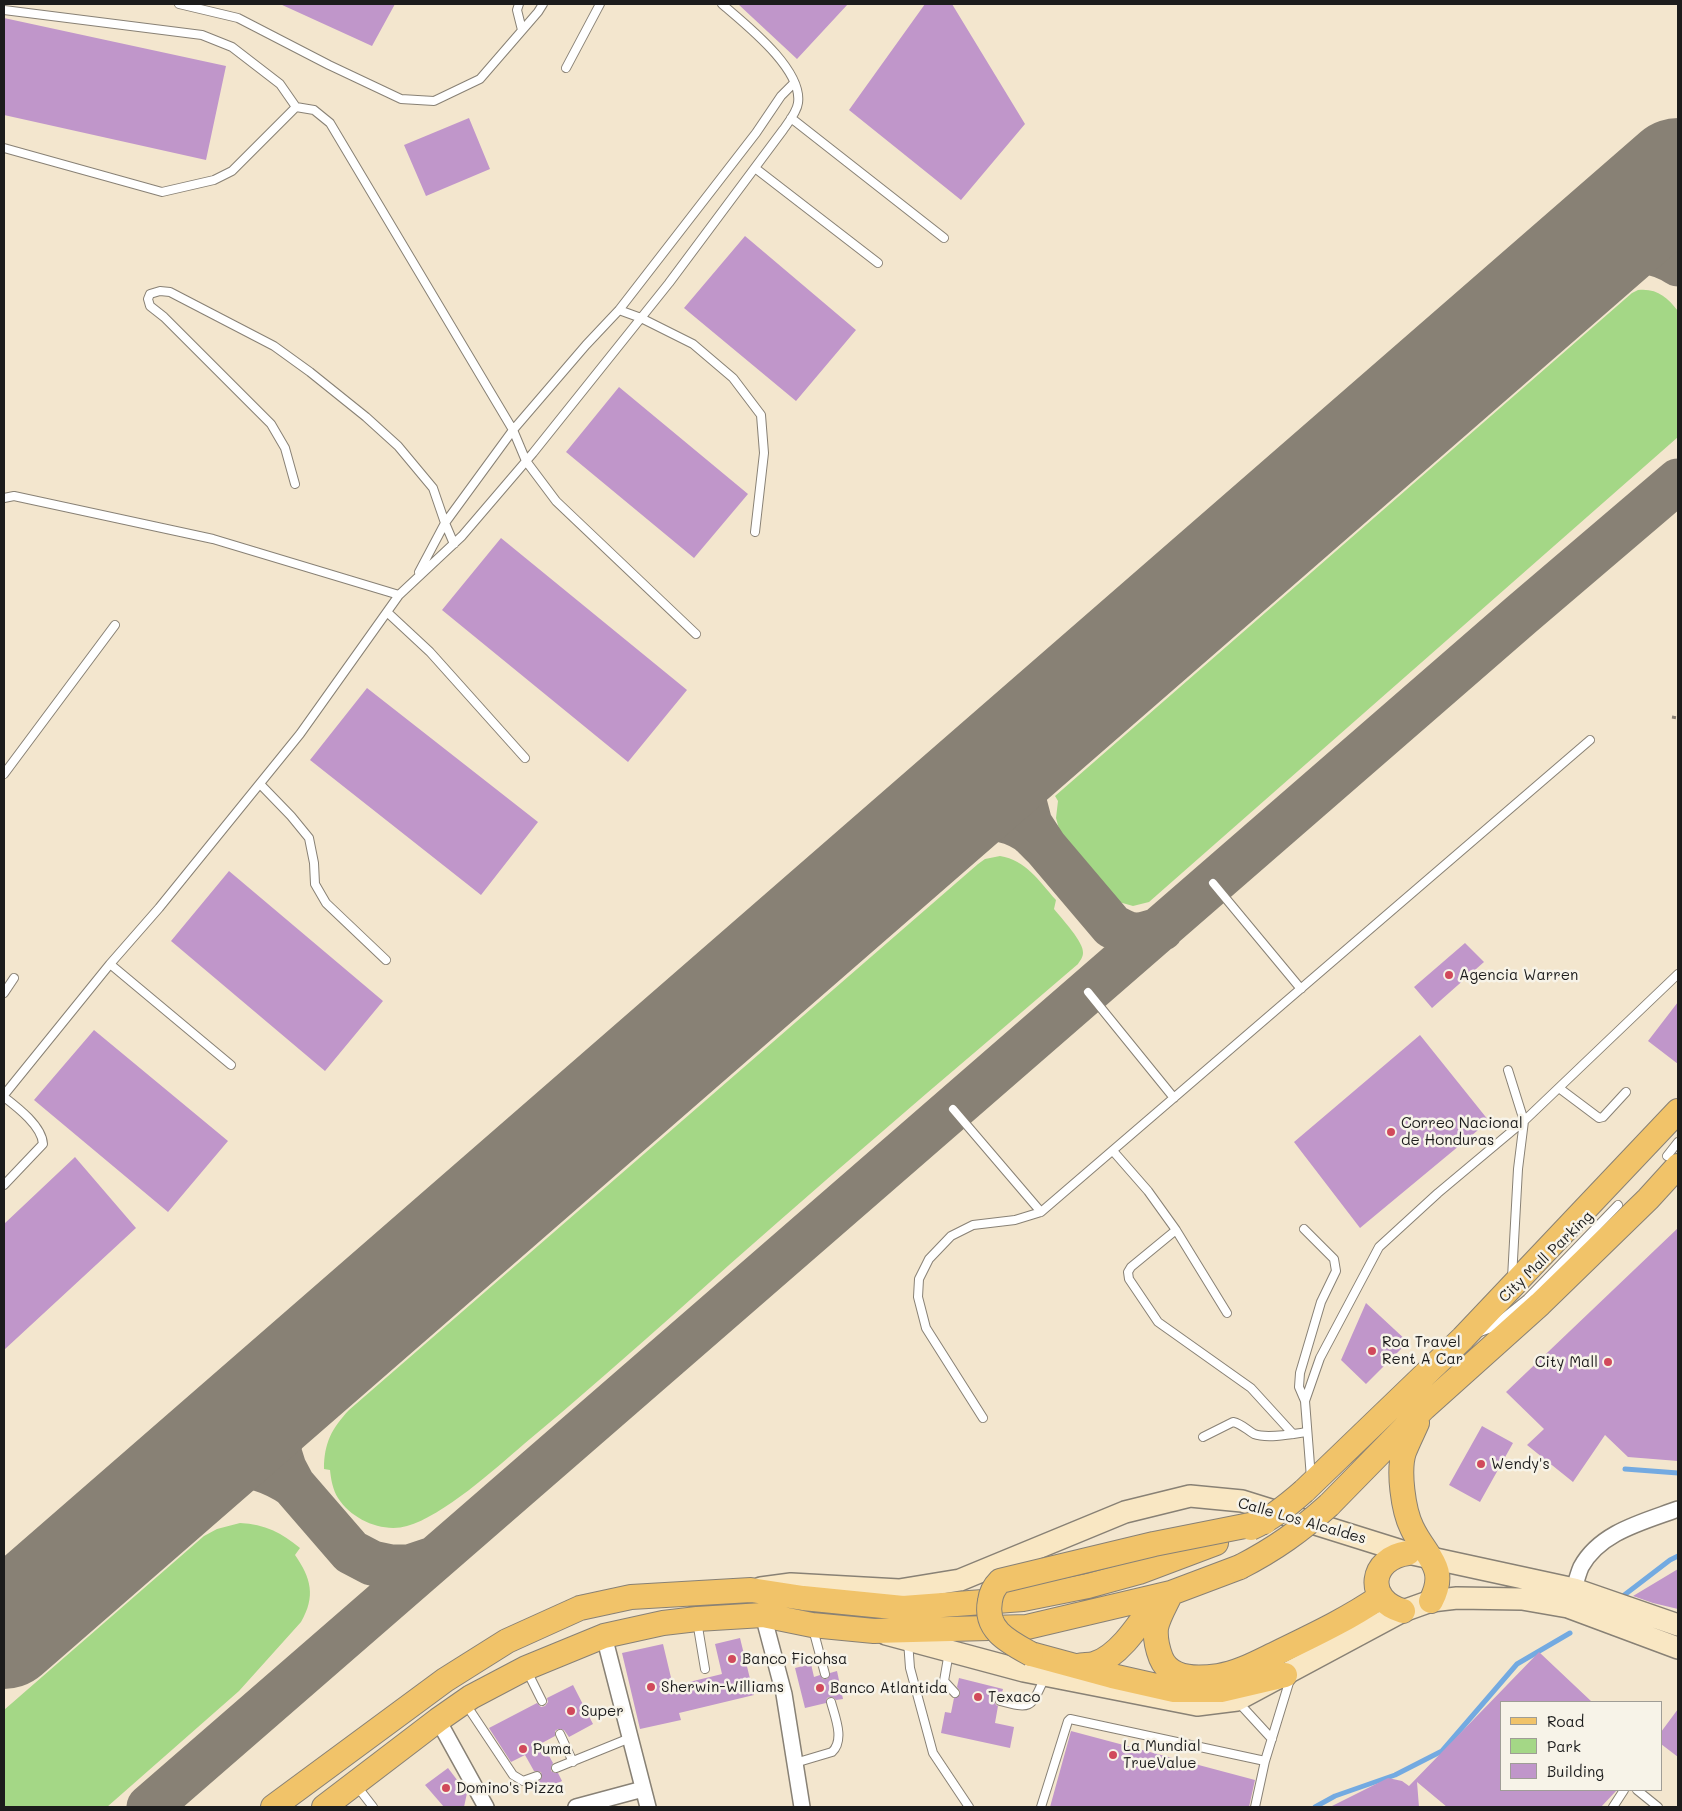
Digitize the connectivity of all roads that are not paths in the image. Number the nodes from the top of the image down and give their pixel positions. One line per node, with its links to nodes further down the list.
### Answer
1 (179, 4): 7 (lane)
2 (519, 4): 7 (lane)
3 (543, 4): 7 (lane)
4 (600, 4): 8 (lane)
5 (722, 4): 9 (lane)
6 (4, 10): 10 (lane)
7 (522, 30)
8 (566, 68)
9 (794, 83): 11 (lane); 16 (lane)
10 (296, 107): 12 (lane); 18 (lane)
11 (791, 118): 13 (lane); 14 (lane)
12 (4, 148)
13 (755, 168): 15 (lane); 17 (lane)
14 (944, 238)
15 (878, 263)
16 (619, 310): 17 (lane); 18 (lane)
17 (641, 318): 19 (lane); 23 (lane)
18 (513, 430): 19 (lane); 22 (lane)
19 (526, 461): 24 (lane); 29 (lane)
20 (295, 484): 22 (lane)
21 (4, 498): 26 (lane)
22 (445, 523): 24 (lane); 25 (lane)
23 (755, 532)
24 (454, 544): 25 (lane)
25 (416, 578): 26 (lane)
26 (399, 595): 27 (lane)
27 (387, 612): 31 (lane); 33 (lane)
28 (115, 625): 32 (lane)
29 (696, 634)
30 (1590, 740): 39 (lane)
31 (525, 758)
32 (4, 774)
33 (260, 784): 35 (lane); 36 (lane)
34 (1213, 883): 39 (lane)
35 (386, 960)
36 (110, 964): 42 (lane); 46 (lane)
37 (1678, 974): 44 (lane)
38 (14, 978): 41 (lane)
39 (1300, 989): 47 (lane)
40 (1088, 992): 47 (lane)
41 (4, 993)
42 (231, 1065)
43 (1508, 1070): 50 (lane)
44 (1559, 1088): 45 (lane); 50 (lane)
45 (1626, 1092)
46 (4, 1096): 54 (lane)
47 (1174, 1098): 52 (lane)
48 (953, 1109): 56 (lane)
49 (1678, 1111): 59 (main road)
50 (1524, 1121): 59 (lane); 62 (lane)
51 (1678, 1142): 53 (lane)
52 (1113, 1151): 56 (lane); 58 (lane)
53 (1673, 1161): 63 (main road)
54 (4, 1185)
55 (1618, 1205): 61 (lane, City Mall Parking)
56 (1041, 1212): 64 (lane)
57 (1304, 1229): 62 (lane)
58 (1176, 1230): 60 (lane); 66 (lane)
59 (1512, 1287): 61 (main road)
60 (1227, 1313)
61 (1463, 1338): 68 (main road)
62 (1305, 1401): 65 (lane)
63 (1424, 1408): 71 (main road); 74 (main road, bridge)
64 (983, 1418)
65 (1307, 1432): 66 (lane); 68 (lane)
66 (1293, 1434): 67 (lane)
67 (1203, 1437)
68 (1308, 1486): 70 (main road, bridge)
69 (1678, 1510): 72 (street)
70 (1265, 1522): 73 (main road, bridge); 88 (main road, bridge)
71 (1419, 1555): 72 (main road, Calle Los Alcaldes); 73 (main road, Calle Los Alcaldes); 75 (main road); 76 (main road)
72 (1574, 1589): 81 (main road, Calle Los Alcaldes)
73 (751, 1590): 112 (main road)
74 (1165, 1595): 82 (main road); 87 (main road); 88 (main road)
75 (1380, 1597): 77 (main road); 87 (main road)
76 (1431, 1601): 77 (main road); 85 (main road)
77 (1403, 1612): 87 (main road)
78 (763, 1615): 79 (main road); 80 (main road); 105 (street)
79 (697, 1619): 83 (main road); 90 (lane)
80 (812, 1625): 82 (main road); 91 (lane)
81 (1678, 1625)
82 (874, 1631): 84 (main road)
83 (604, 1636): 89 (main road); 101 (street)
84 (908, 1640): 86 (main road); 119 (lane)
85 (1678, 1648)
86 (949, 1652): 92 (main road); 93 (lane)
87 (1292, 1661): 88 (main road); 94 (main road); 102 (lane)
88 (1074, 1666)
89 (526, 1668): 95 (lane); 97 (main road)
90 (705, 1669)
91 (824, 1674)
92 (1046, 1675): 94 (main road); 96 (lane)
93 (956, 1693)
94 (1237, 1700): 102 (lane)
95 (542, 1701)
96 (1000, 1701)
97 (464, 1702): 99 (main road); 107 (lane)
98 (832, 1702): 105 (lane)
99 (438, 1720): 108 (main road); 115 (street)
100 (560, 1734): 104 (lane)
101 (630, 1738): 104 (lane); 109 (street)
102 (1272, 1739): 103 (lane)
103 (1265, 1761): 120 (lane); 121 (lane)
104 (574, 1762): 106 (lane)
105 (794, 1763): 118 (street)
106 (556, 1768)
107 (537, 1776)
108 (354, 1784): 113 (main road); 114 (lane)
109 (643, 1789): 116 (street); 117 (street)
110 (1623, 1791): 122 (lane)
111 (1638, 1791): 123 (lane)
112 (273, 1807)
113 (324, 1807)
114 (372, 1807)
115 (486, 1807)
116 (576, 1807)
117 (648, 1807)
118 (802, 1807)
119 (969, 1807)
120 (1042, 1807)
121 (1255, 1807)
122 (1614, 1807)
123 (1658, 1807)

